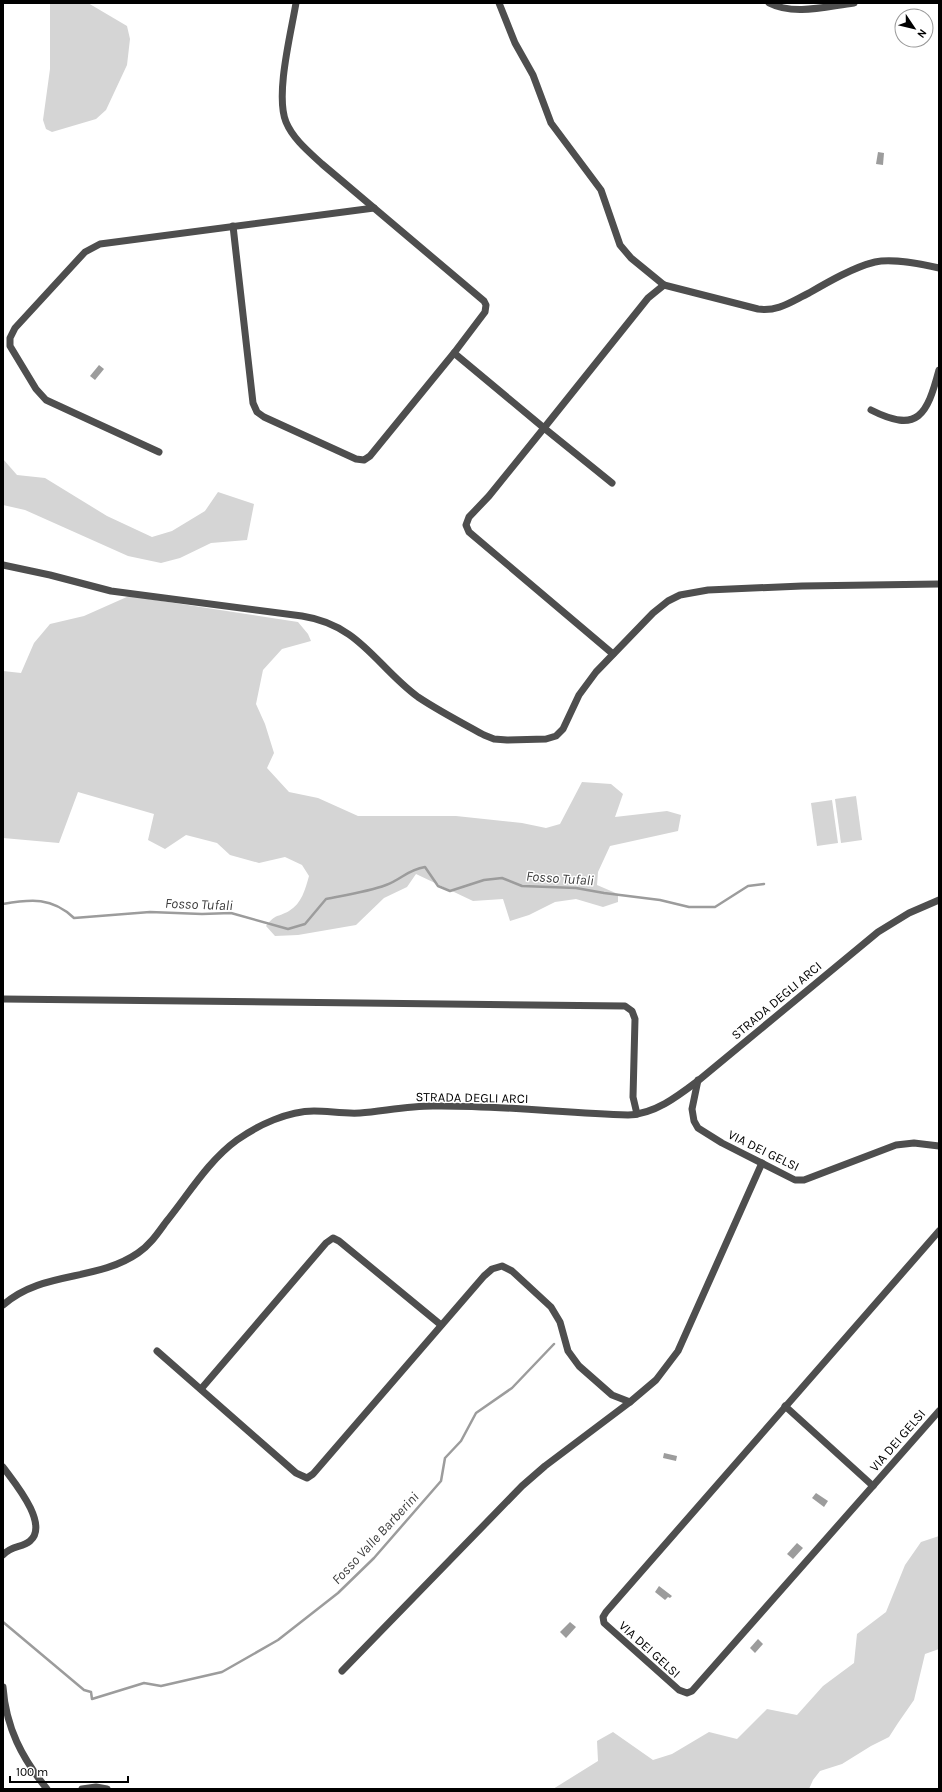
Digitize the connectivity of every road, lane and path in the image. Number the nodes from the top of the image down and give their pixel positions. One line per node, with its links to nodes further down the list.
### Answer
1 (296, 3): 5 (street)
2 (499, 3): 8 (street)
3 (770, 3): 4 (street)
4 (854, 3)
5 (374, 208): 6 (street); 9 (street)
6 (233, 226): 9 (street); 13 (street)
7 (939, 268): 8 (street)
8 (664, 285): 12 (street)
9 (454, 352): 12 (street)
10 (939, 370): 11 (street)
11 (871, 410)
12 (544, 428): 14 (street); 17 (street)
13 (159, 452)
14 (612, 483)
15 (3, 565): 17 (street)
16 (939, 584): 17 (street)
17 (613, 654)
18 (939, 900): 20 (street, STRADA DEGLI ARCI)
19 (3, 999): 21 (street)
20 (698, 1080): 21 (street, STRADA DEGLI ARCI); 23 (street, VIA DEI GELSI)
21 (637, 1114): 25 (street, STRADA DEGLI ARCI)
22 (939, 1146): 23 (street, VIA DEI GELSI)
23 (762, 1163): 29 (street)
24 (939, 1231): 30 (street, VIA DEI GELSI)
25 (3, 1305)
26 (441, 1325): 28 (street); 28 (street); 29 (street)
27 (157, 1350): 28 (street)
28 (201, 1389)
29 (630, 1402): 35 (street)
30 (785, 1406): 33 (street, VIA DEI GELSI); 33 (street, VIA DEI GELSI)
31 (939, 1410): 33 (street, VIA DEI GELSI)
32 (3, 1467): 34 (street)
33 (873, 1486)
34 (3, 1555)
35 (342, 1670)
36 (3, 1687): 37 (street)
37 (47, 1789)
38 (82, 1789): 39 (street)
39 (107, 1789)

